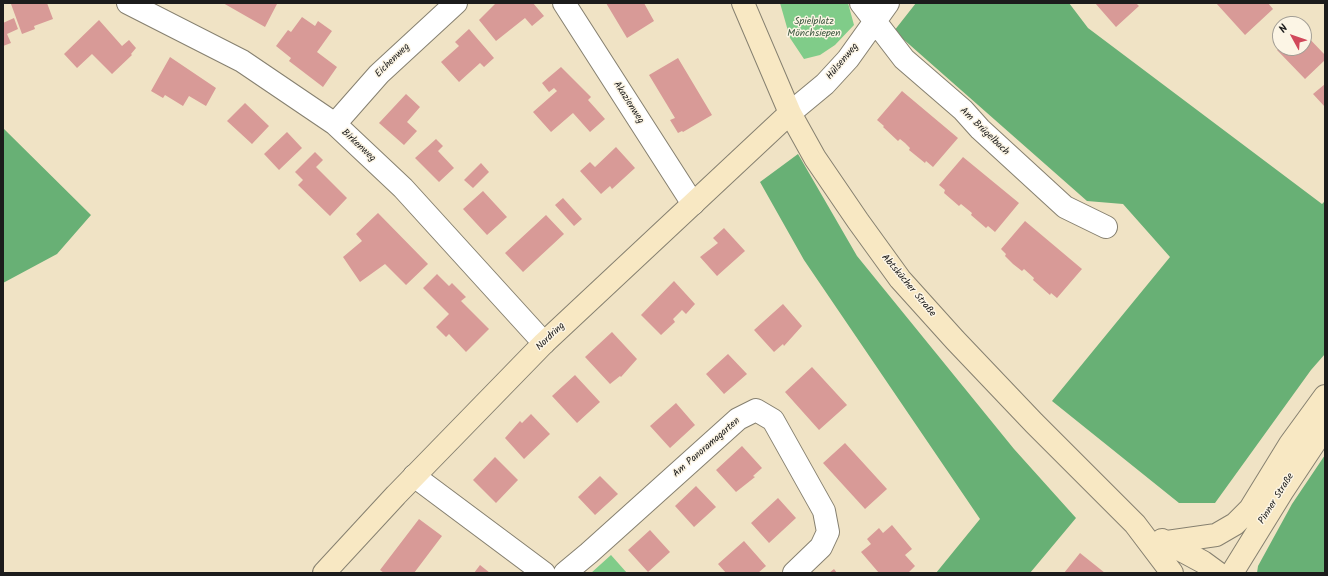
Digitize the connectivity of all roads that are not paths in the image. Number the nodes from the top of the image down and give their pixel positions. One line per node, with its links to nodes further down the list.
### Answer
1 (128, 3): 9 (street, Birkenweg)
2 (456, 3): 9 (street, Eichenweg)
3 (564, 3): 10 (street, Akazienweg)
4 (743, 3): 8 (street, Abtskücher Straße)
5 (861, 3): 7 (street, Am Brügelbach)
6 (888, 3): 7 (street, Hülsenweg)
7 (874, 22): 8 (street, Hülsenweg); 11 (street, Am Brügelbach)
8 (790, 113): 10 (street, Nordring); 16 (street, Abtskücher Straße)
9 (335, 124): 12 (street, Birkenweg)
10 (693, 204): 12 (street, Nordring)
11 (1106, 228)
12 (544, 343): 15 (street, Nordring)
13 (1325, 396): 17 (street)
14 (1325, 427): 24 (street, Pinner Straße)
15 (414, 476): 18 (street, Nordring); 19 (street)
16 (1135, 524): 17 (street, Abtskücher Straße); 22 (street, Abtskücher Straße)
17 (1167, 542): 23 (street, Abtskücher Straße)
18 (324, 573)
19 (544, 573)
20 (564, 573): 21 (street, Am Panoramagarten)
21 (794, 573)
22 (1172, 573)
23 (1218, 573)
24 (1232, 573)

